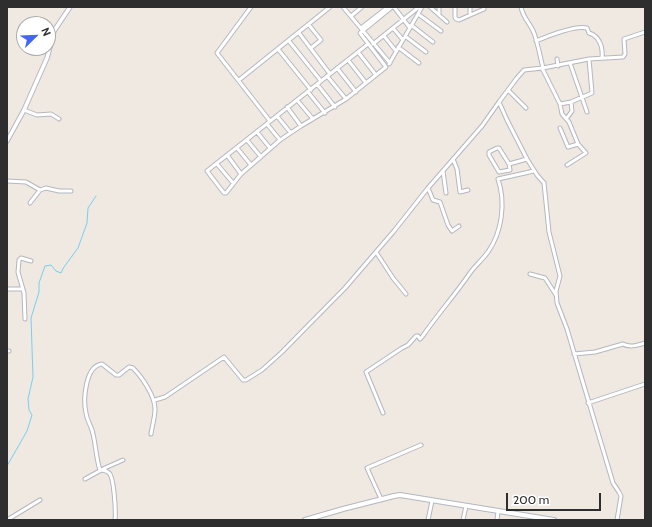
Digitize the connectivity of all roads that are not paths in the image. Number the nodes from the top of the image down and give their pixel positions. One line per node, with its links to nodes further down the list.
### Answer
1 (70, 7): 70 (street)
2 (251, 7): 54 (street)
3 (330, 7): 21 (street)
4 (343, 7): 18 (street)
5 (362, 7): 18 (street)
6 (388, 7): 24 (street)
7 (393, 7): 19 (street); 24 (street)
8 (420, 7): 15 (street); 19 (street)
9 (430, 7): 16 (street)
10 (439, 7): 16 (street)
11 (455, 7): 17 (street)
12 (470, 7): 17 (street)
13 (484, 7): 17 (street)
14 (521, 7): 31 (street)
15 (418, 14): 22 (street); 25 (street)
16 (439, 14): 20 (street)
17 (470, 15)
18 (351, 16): 24 (street)
19 (403, 20): 22 (street); 23 (street)
20 (447, 22)
21 (309, 25): 27 (street); 35 (street)
22 (410, 27): 29 (street); 32 (street)
23 (393, 28): 28 (street); 29 (street)
24 (362, 29): 33 (street); 34 (street)
25 (441, 31)
26 (645, 32): 40 (street)
27 (299, 33): 30 (street); 35 (street)
28 (384, 36): 34 (street); 37 (street)
29 (404, 38): 37 (street); 39 (street)
30 (289, 41): 36 (street); 55 (street)
31 (536, 41): 40 (street); 50 (street)
32 (433, 42)
33 (368, 44): 38 (street); 48 (street)
34 (374, 44): 44 (street)
35 (311, 48): 51 (street)
36 (278, 49): 54 (street); 59 (street)
37 (397, 49): 44 (street); 45 (street)
38 (358, 52): 43 (street); 52 (street)
39 (426, 52)
40 (602, 58): 42 (street)
41 (557, 59): 47 (street)
42 (589, 59): 46 (street); 61 (street)
43 (348, 60): 49 (street); 56 (street)
44 (390, 63): 48 (street)
45 (419, 63)
46 (570, 63): 47 (street); 61 (street)
47 (558, 66): 50 (street)
48 (386, 67): 52 (street)
49 (337, 68): 51 (street); 60 (street)
50 (543, 68): 58 (street); 66 (street)
51 (330, 74): 53 (street)
52 (376, 75): 56 (street)
53 (327, 76): 55 (street); 62 (street)
54 (239, 80): 77 (street)
55 (321, 81): 57 (street)
56 (366, 83): 60 (street)
57 (317, 84): 59 (street); 68 (street)
58 (508, 90): 64 (street); 69 (street)
59 (309, 91): 63 (street); 72 (street)
60 (356, 92): 62 (street)
61 (582, 98): 65 (street); 71 (street)
62 (346, 99): 68 (street)
63 (297, 100): 67 (street); 76 (street)
64 (499, 102): 91 (street); 92 (street)
65 (571, 102): 66 (street); 74 (street)
66 (560, 104): 74 (street)
67 (287, 107): 73 (street); 79 (street)
68 (335, 107): 72 (street)
69 (526, 108)
70 (24, 110): 75 (street); 85 (street)
71 (587, 112)
72 (325, 113): 76 (street)
73 (277, 116): 77 (street); 82 (street)
74 (567, 118): 86 (street)
75 (59, 119)
76 (313, 119): 79 (street)
77 (270, 121): 78 (street)
78 (267, 124): 81 (street); 84 (street)
79 (301, 126): 82 (street)
80 (560, 128): 86 (street)
81 (257, 132): 83 (street); 88 (street)
82 (290, 132): 84 (street)
83 (247, 140): 87 (street); 90 (street)
84 (280, 140): 88 (street)
85 (7, 141)
86 (578, 144): 96 (street)
87 (237, 148): 89 (street); 95 (street)
88 (270, 148): 90 (street)
89 (227, 155): 93 (street); 99 (street)
90 (260, 157): 95 (street)
91 (453, 159): 97 (street); 104 (street)
92 (527, 160): 94 (street); 98 (street)
93 (217, 164): 101 (street); 101 (street)
94 (509, 164): 94 (street)
95 (251, 165): 99 (street)
96 (567, 165)
97 (443, 171): 102 (street); 106 (street)
98 (534, 171): 115 (street); 122 (street)
99 (241, 174): 101 (street)
100 (7, 181): 103 (street)
101 (233, 184)
102 (428, 188): 108 (street); 109 (street)
103 (40, 190): 105 (street); 107 (street)
104 (468, 190)
105 (70, 191)
106 (446, 193)
107 (30, 203)
108 (459, 226)
109 (376, 252): 114 (street); 120 (street)
110 (31, 261): 113 (street)
111 (530, 274): 115 (street)
112 (7, 289): 113 (street)
113 (23, 289): 116 (street)
114 (406, 294)
115 (556, 295): 118 (street)
116 (25, 319)
117 (645, 343): 118 (street)
118 (574, 354): 121 (street)
119 (645, 384): 121 (street)
120 (154, 400): 123 (street); 126 (street)
121 (588, 403): 141 (street)
122 (383, 413)
123 (152, 434)
124 (421, 445): 128 (street)
125 (124, 460): 126 (street)
126 (100, 470): 127 (street); 135 (street)
127 (85, 479)
128 (380, 499): 130 (main road); 136 (main road)
129 (40, 500): 134 (street)
130 (432, 501): 131 (main road); 137 (street)
131 (466, 506): 132 (main road); 138 (street)
132 (498, 511): 133 (main road); 139 (street)
133 (538, 519): 140 (main road)
134 (7, 520)
135 (115, 520)
136 (305, 520)
137 (428, 520)
138 (463, 520)
139 (497, 520)
140 (554, 520)
141 (617, 520)

